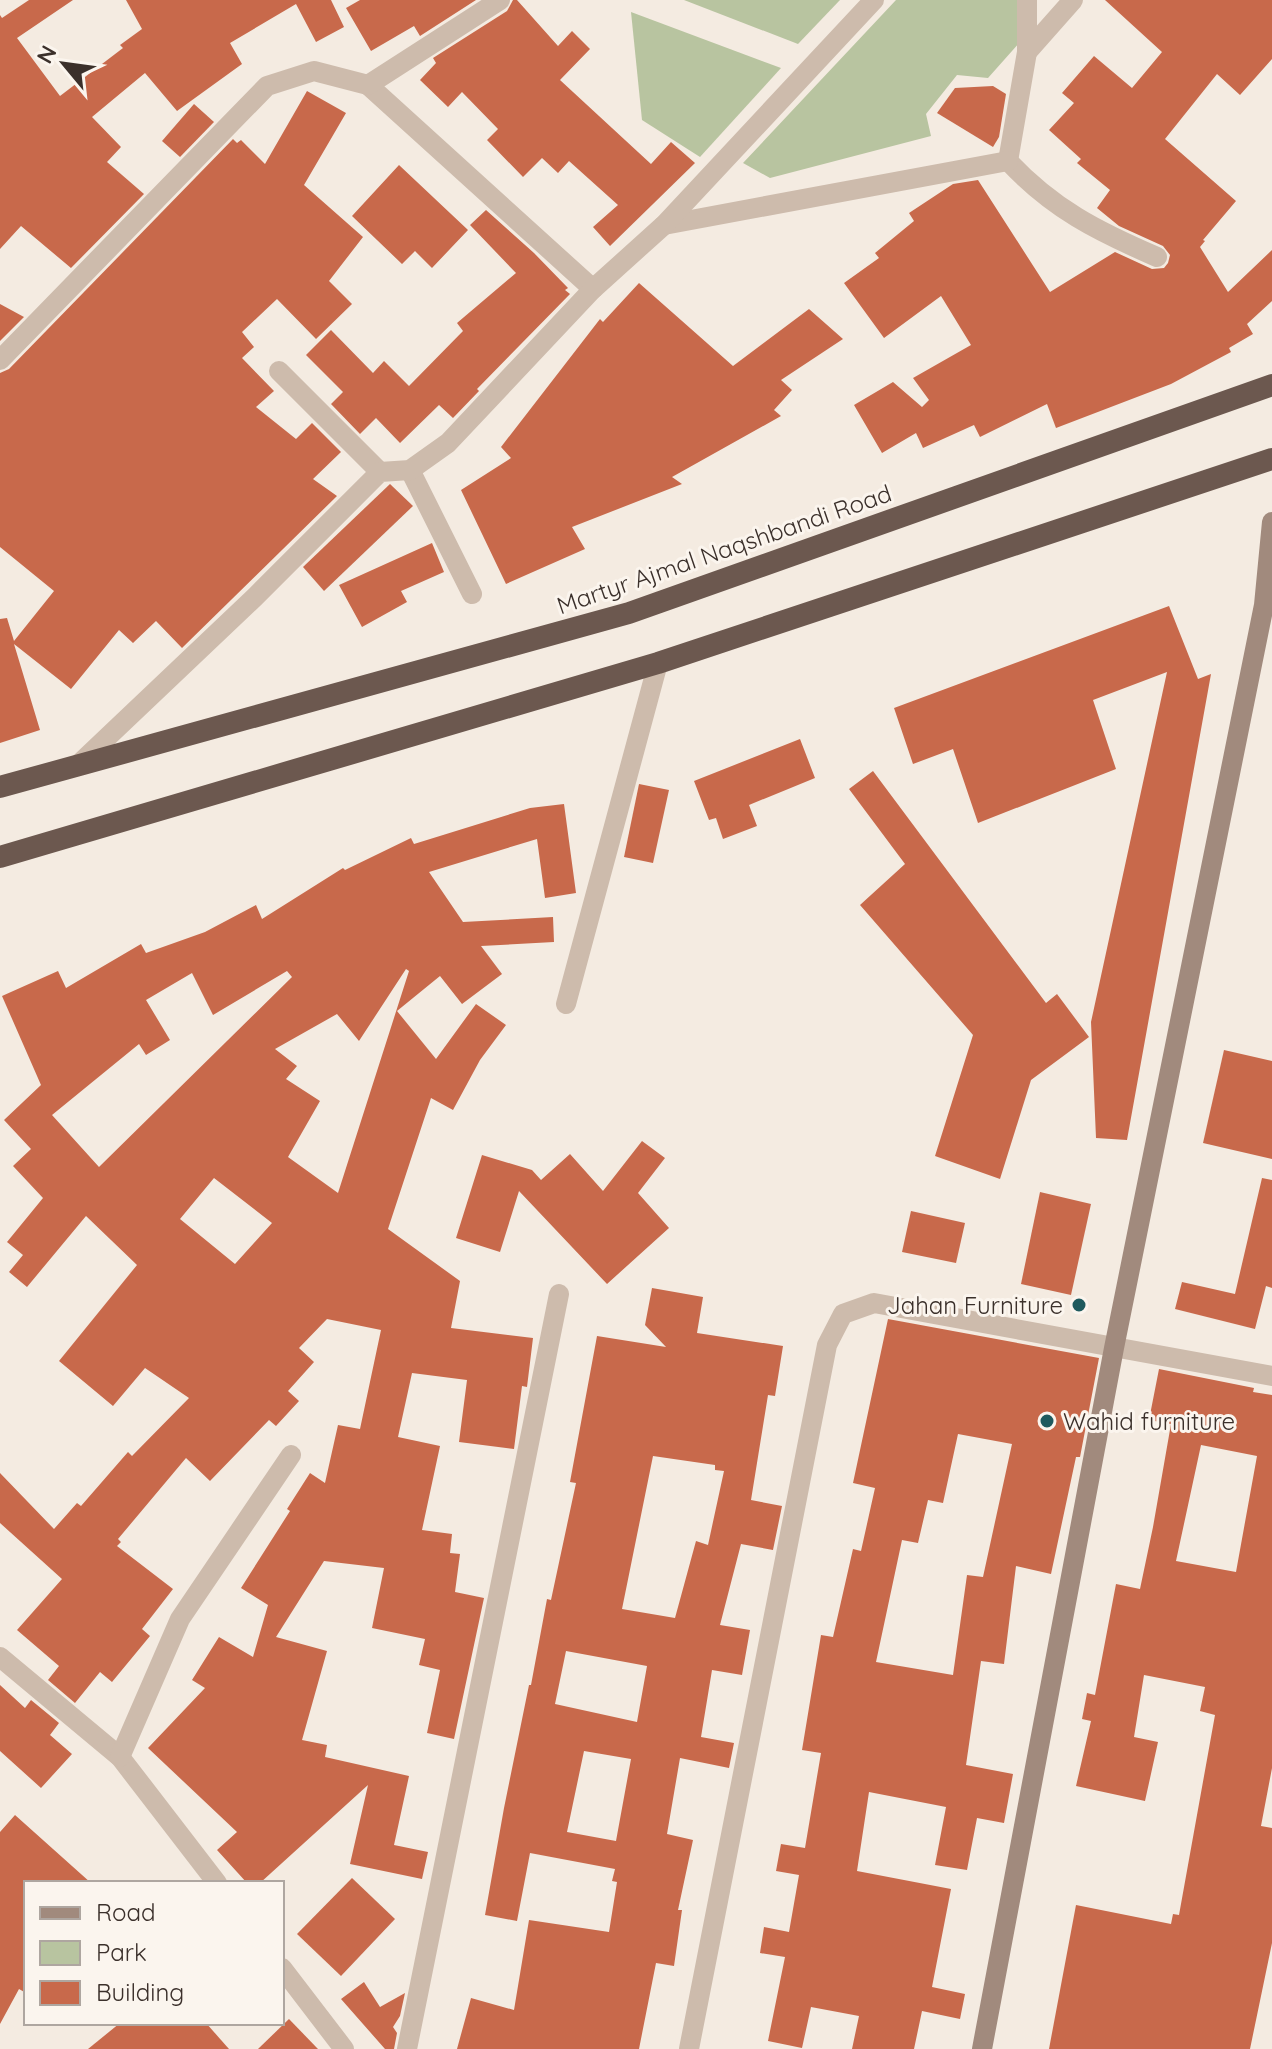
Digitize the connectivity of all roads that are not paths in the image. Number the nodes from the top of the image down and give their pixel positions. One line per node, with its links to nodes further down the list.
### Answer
1 (500, 0): 6 (street)
2 (874, 0): 8 (street)
3 (1027, 0): 5 (street)
4 (1073, 0): 5 (street)
5 (1027, 52): 7 (street)
6 (368, 85): 10 (street); 11 (street)
7 (1008, 161): 8 (street); 9 (street)
8 (664, 225): 10 (street)
9 (1157, 257)
10 (593, 289): 16 (street)
11 (0, 360)
12 (279, 371): 17 (street)
13 (1272, 385): 14 (main road); 22 (highway, Martyr Ajmal Naqshbandi Road)
14 (1272, 394)
15 (1272, 459): 21 (highway)
16 (410, 470): 17 (street); 19 (street)
17 (380, 472): 22 (street)
18 (1272, 522): 20 (main road)
19 (472, 594)
20 (1268, 606): 27 (main road)
21 (658, 663): 24 (highway); 25 (street)
22 (78, 765): 23 (highway, Martyr Ajmal Naqshbandi Road)
23 (0, 787)
24 (0, 857)
25 (566, 1004)
26 (559, 1294): 35 (street)
27 (1114, 1348): 28 (street); 36 (street); 37 (main road)
28 (1272, 1376)
29 (291, 1455): 31 (street)
30 (0, 1657): 31 (street)
31 (120, 1757): 32 (street)
32 (215, 1881)
33 (284, 1971): 34 (street)
34 (344, 2049)
35 (407, 2049)
36 (689, 2049)
37 (982, 2049)

